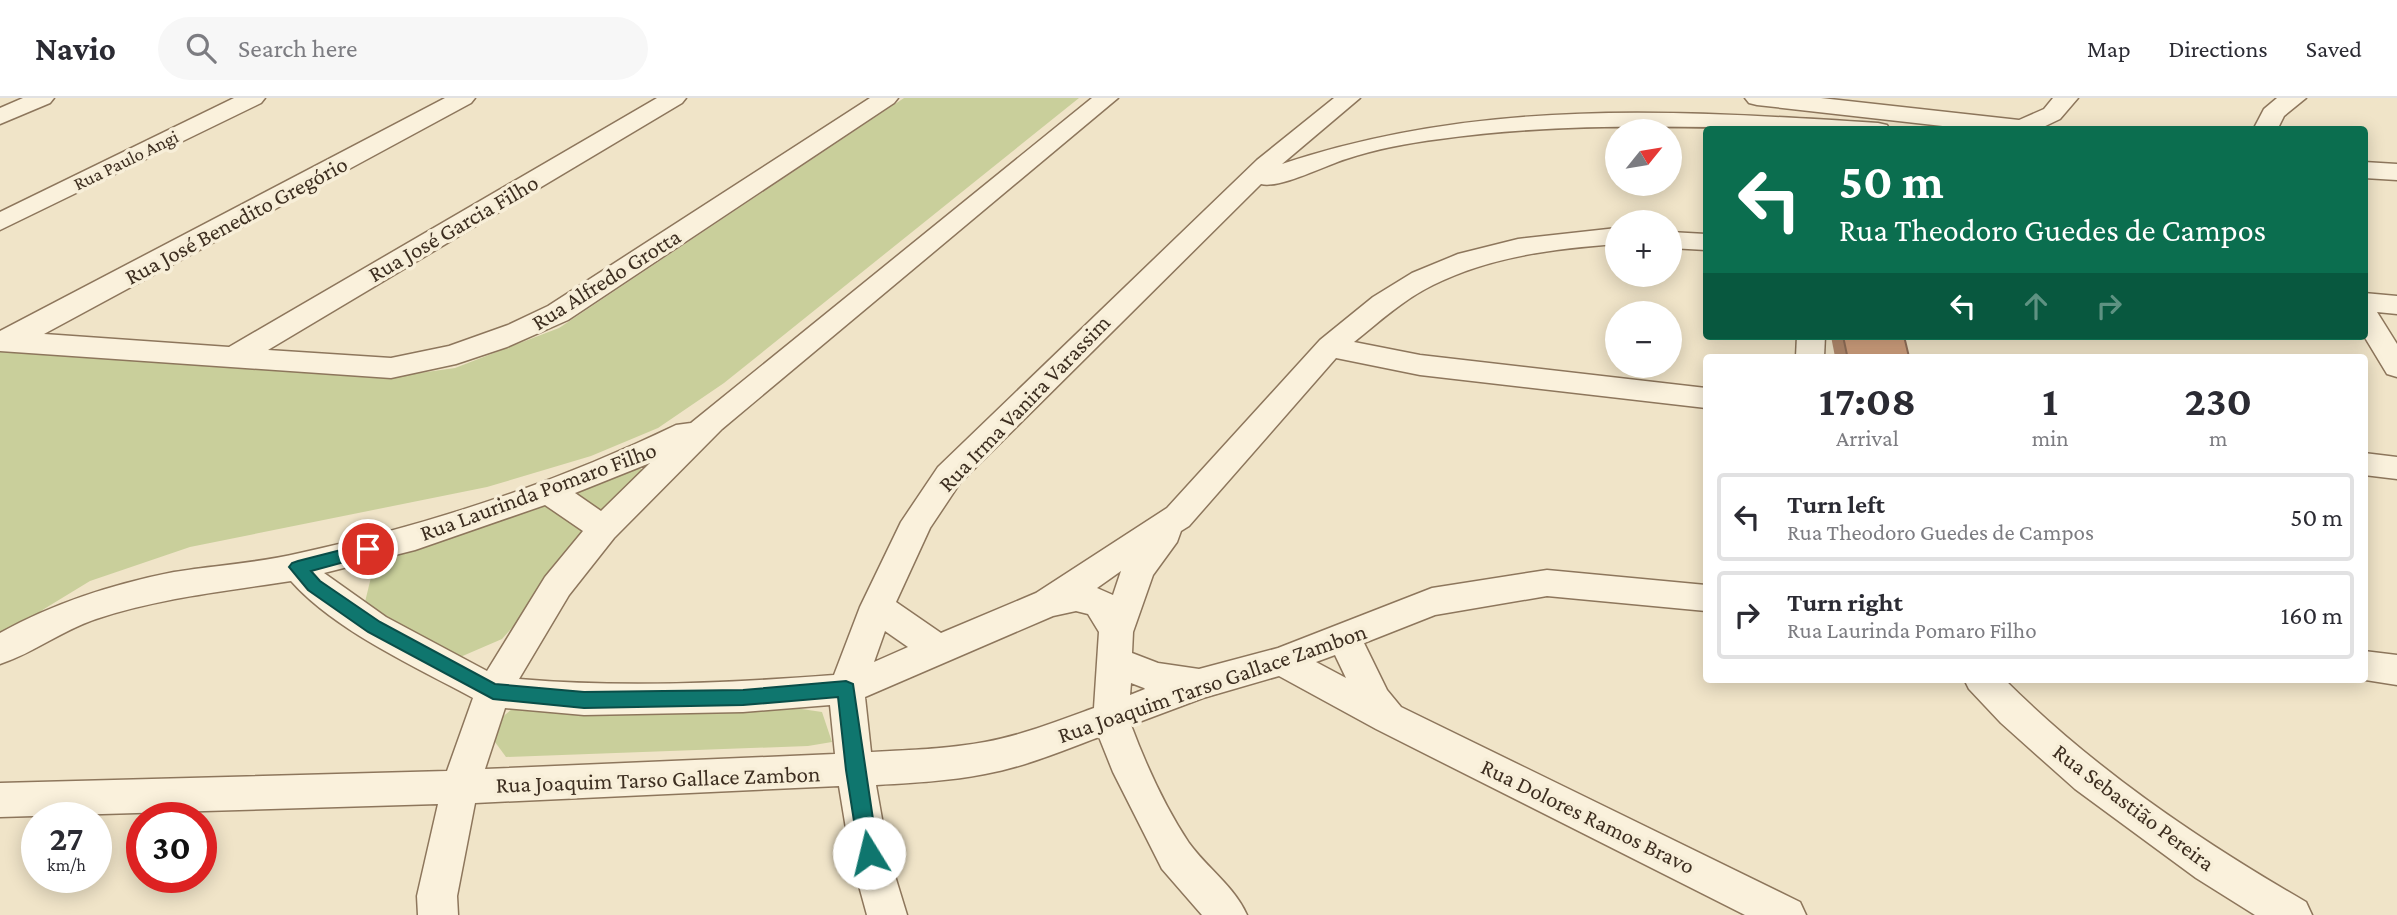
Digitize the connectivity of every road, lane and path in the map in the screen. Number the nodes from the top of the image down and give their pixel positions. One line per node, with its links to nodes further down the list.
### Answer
1 (42, 98): 11 (street)
2 (253, 98): 19 (street, Rua Paulo Angi)
3 (463, 98): 26 (street, Rua José Benedito Gregório)
4 (674, 98): 28 (street, Rua José Garcia Filho)
5 (1106, 98): 31 (street, Rua Laurinda Pomaro Filho)
6 (1348, 98): 18 (street, Rua Irma Vanira Varassim)
7 (1757, 98): 13 (street)
8 (2294, 98): 15 (street)
9 (876, 100): 28 (street, Rua Alfredo Grotta)
10 (2062, 114): 14 (street)
11 (0, 117)
12 (1807, 126): 18 (street)
13 (2001, 126)
14 (2024, 126)
15 (2266, 126)
16 (2368, 170): 17 (street)
17 (2397, 172)
18 (1235, 194): 40 (street, Rua Irma Vanira Varassim)
19 (0, 222)
20 (1605, 237): 27 (street)
21 (1682, 241): 22 (street)
22 (1703, 242)
23 (2368, 302): 24 (street)
24 (2397, 304)
25 (2368, 320): 29 (street)
26 (4, 341): 28 (street, Rua Alfredo Grotta)
27 (1330, 346): 30 (street); 36 (street)
28 (232, 358)
29 (2397, 367)
30 (1703, 398)
31 (711, 421): 34 (street, Rua Laurinda Pomaro Filho); 35 (street, Rua Laurinda Pomaro Filho)
32 (2368, 464): 33 (street)
33 (2397, 468)
34 (549, 491): 35 (street); 37 (street, Rua Laurinda Pomaro Filho)
35 (603, 530): 51 (street, Rua Laurinda Pomaro Filho)
36 (1125, 564): 39 (street); 42 (street)
37 (298, 567): 43 (street, Rua Laurinda Pomaro Filho); 51 (street)
38 (1703, 598): 41 (street, Rua Joaquim Tarso Gallace Zambon)
39 (1048, 603): 42 (street); 44 (street)
40 (877, 607): 44 (street); 50 (street, Rua Irma Vanira Varassim)
41 (1344, 638): 45 (street, Rua Joaquim Tarso Gallace Zambon); 52 (street, Rua Dolores Ramos Bravo)
42 (1114, 647): 49 (street); 53 (street)
43 (0, 650)
44 (938, 650): 50 (street)
45 (1282, 661): 49 (street, Rua Joaquim Tarso Gallace Zambon); 52 (street, Rua Dolores Ramos Bravo)
46 (2368, 666): 47 (street)
47 (2397, 670)
48 (1987, 683): 61 (street, Rua Sebastião Pereira)
49 (1200, 684): 53 (street, Rua Joaquim Tarso Gallace Zambon)
50 (846, 689): 51 (street); 54 (street, Rua Irma Vanira Varassim)
51 (493, 692): 55 (street, Rua Laurinda Pomaro Filho)
52 (1389, 718): 60 (street, Rua Dolores Ramos Bravo)
53 (1111, 719): 54 (street, Rua Joaquim Tarso Gallace Zambon); 59 (street)
54 (855, 770): 55 (street, Rua Joaquim Tarso Gallace Zambon); 58 (street, Rua Irma Vanira Varassim)
55 (460, 787): 56 (street, Rua Joaquim Tarso Gallace Zambon); 57 (street, Rua Laurinda Pomaro Filho)
56 (0, 800)
57 (438, 915)
58 (887, 915)
59 (1227, 915)
60 (1787, 915)
61 (2292, 915)

